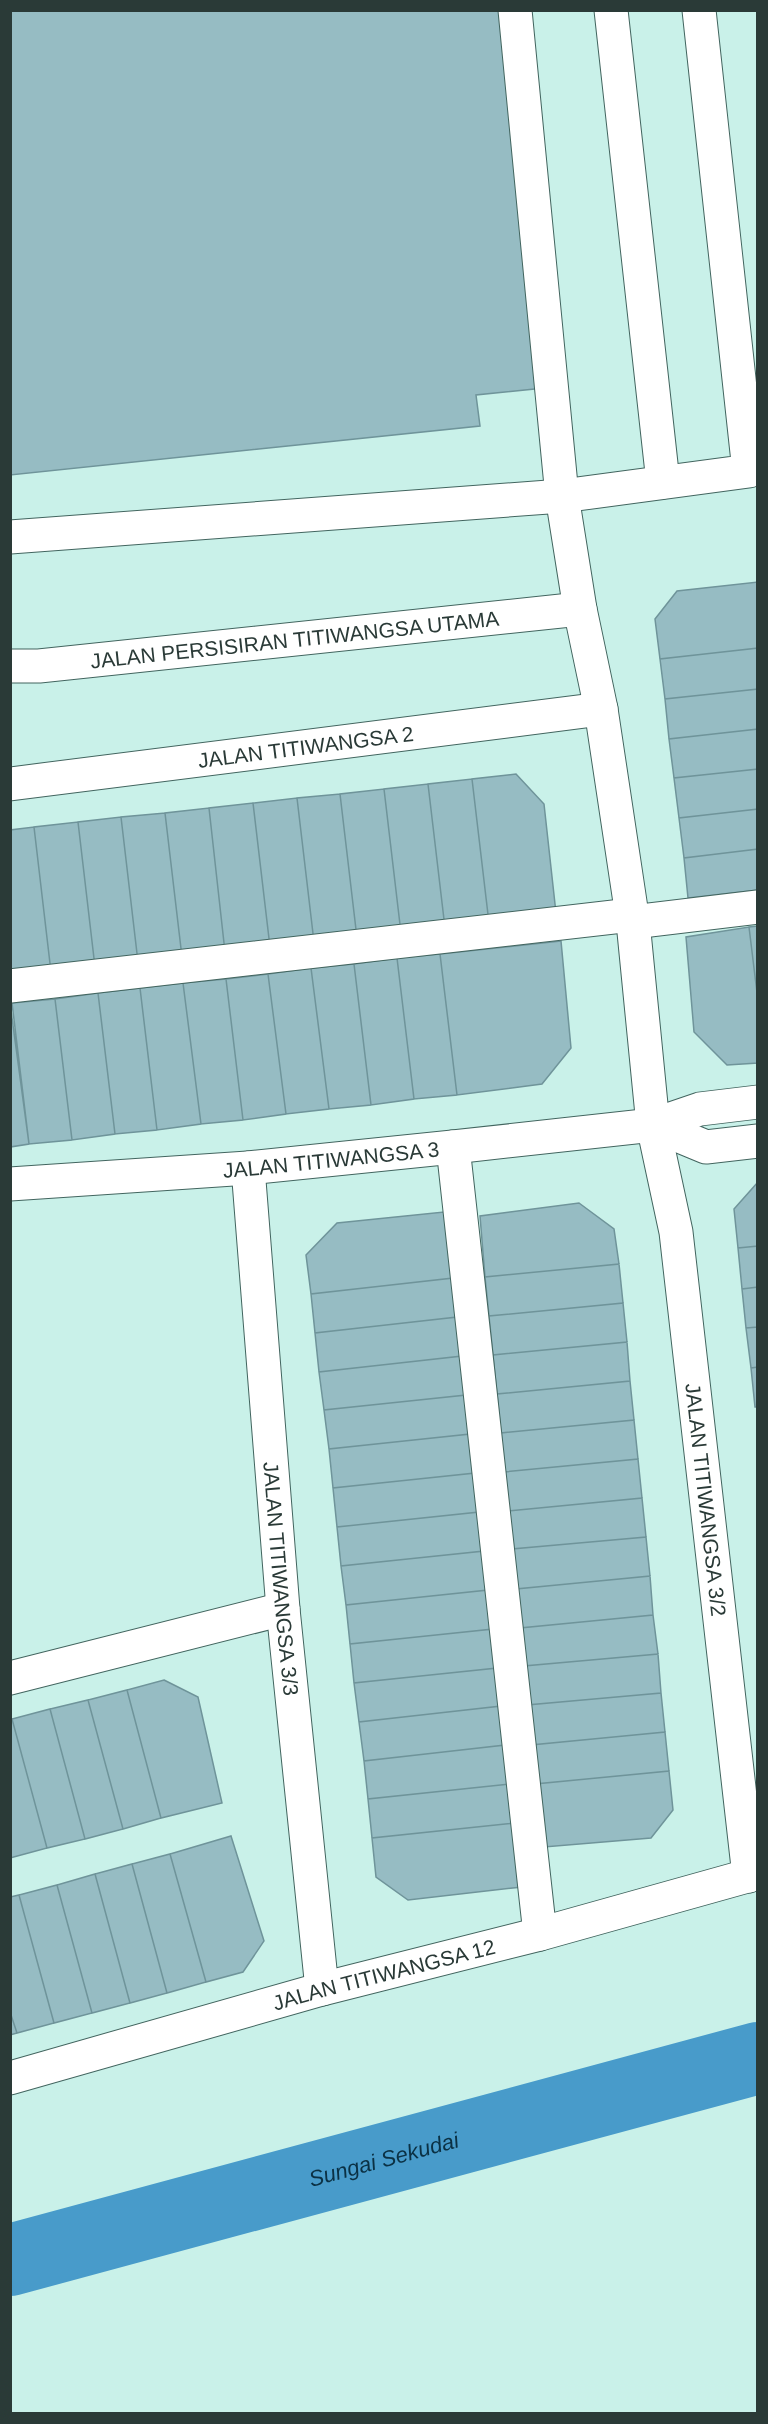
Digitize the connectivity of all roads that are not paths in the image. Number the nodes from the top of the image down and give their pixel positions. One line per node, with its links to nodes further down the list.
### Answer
1 (515, 10): 5 (street)
2 (611, 10): 4 (street)
3 (699, 10): 4 (street)
4 (663, 483): 5 (street)
5 (562, 496): 6 (street); 7 (street)
6 (10, 537)
7 (580, 609): 8 (street, JALAN PERSISIRAN TITIWANGSA UTAMA); 9 (street)
8 (10, 666)
9 (601, 709): 10 (street, JALAN TITIWANGSA 2); 12 (street)
10 (10, 784)
11 (758, 907): 12 (street)
12 (632, 918): 13 (street); 15 (street)
13 (10, 986)
14 (758, 1102): 15 (street, JALAN TITIWANGSA 3)
15 (653, 1125): 16 (street, JALAN TITIWANGSA 3); 17 (street, JALAN TITIWANGSA 3); 22 (street, JALAN TITIWANGSA 3/2)
16 (758, 1140)
17 (453, 1147): 18 (street, JALAN TITIWANGSA 3); 23 (street)
18 (248, 1168): 19 (street, JALAN TITIWANGSA 3); 20 (street, JALAN TITIWANGSA 3/3)
19 (10, 1184)
20 (283, 1609): 21 (street); 24 (street, JALAN TITIWANGSA 3/3)
21 (10, 1678)
22 (753, 1875): 23 (street, JALAN TITIWANGSA 12)
23 (540, 1934): 24 (street, JALAN TITIWANGSA 12)
24 (322, 1989): 25 (street, JALAN TITIWANGSA 12)
25 (10, 2078)

